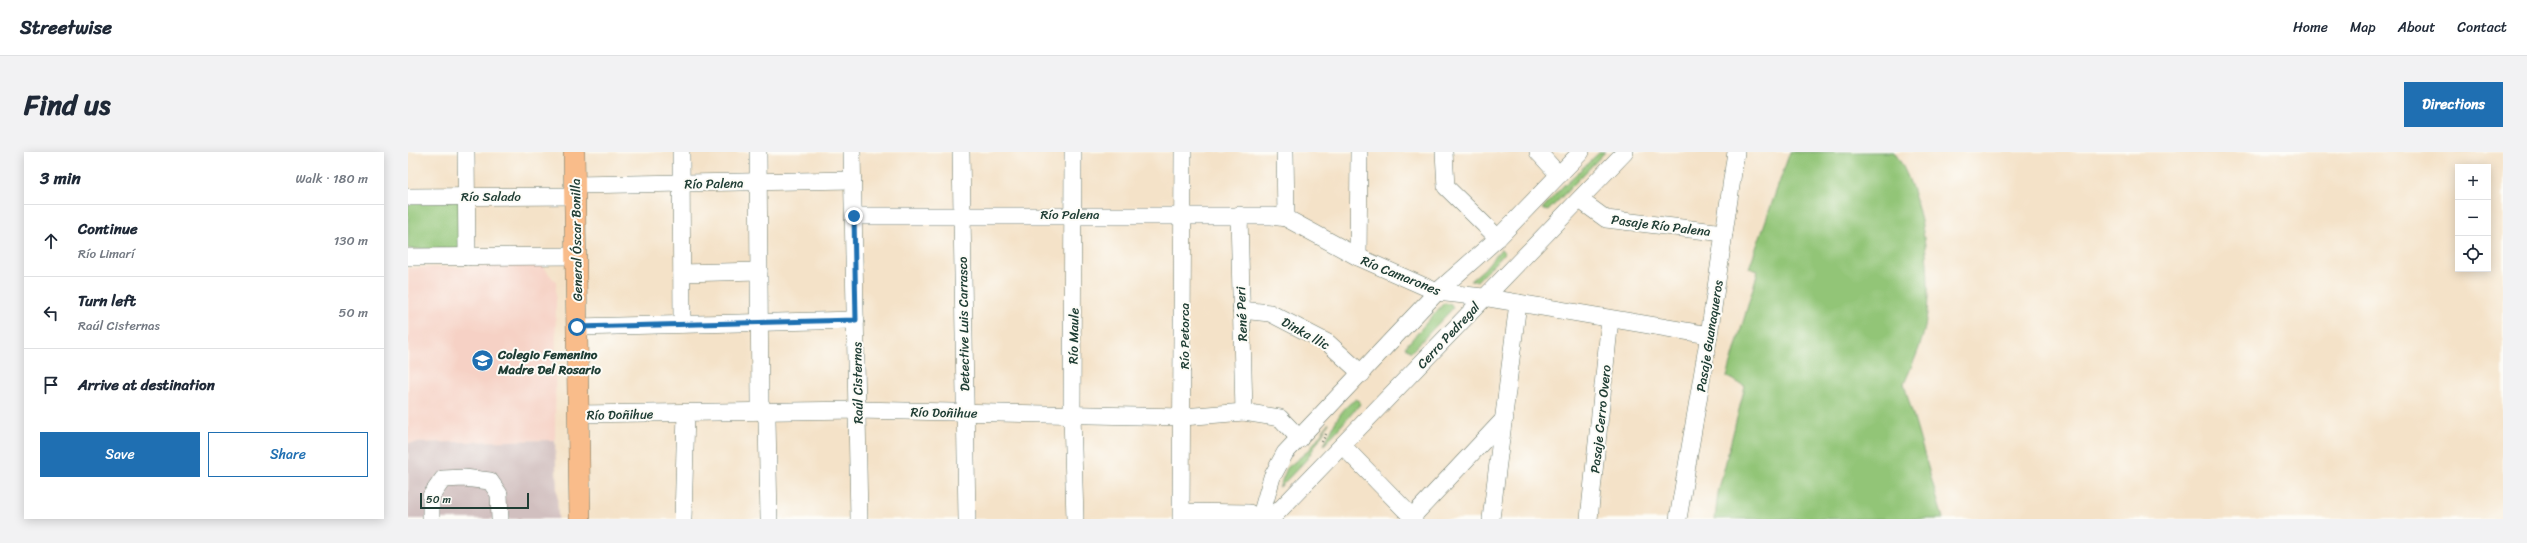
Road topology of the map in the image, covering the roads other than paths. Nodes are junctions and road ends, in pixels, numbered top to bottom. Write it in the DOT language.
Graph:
graph roads {
  1 [pos="466,152"];
  2 [pos="574,152"];
  3 [pos="681,152"];
  4 [pos="758,152"];
  5 [pos="852,152"];
  6 [pos="961,152"];
  7 [pos="1073,152"];
  8 [pos="1183,152"];
  9 [pos="1285,152"];
  10 [pos="1359,152"];
  11 [pos="1444,152"];
  12 [pos="1538,152"];
  13 [pos="1580,152"];
  14 [pos="1625,152"];
  15 [pos="1736,152"];
  16 [pos="1559,175"];
  17 [pos="853,180"];
  18 [pos="758,182"];
  19 [pos="681,183"];
  20 [pos="575,191"];
  21 [pos="466,196"];
  22 [pos="408,197"];
  23 [pos="1580,200"];
  24 [pos="962,214"];
  25 [pos="1074,214"];
  26 [pos="1184,214"];
  27 [pos="1239,215"];
  28 [pos="854,216"];
  29 [pos="1286,218"];
  30 [pos="1724,233"];
  31 [pos="1498,238"];
  32 [pos="576,256"];
  33 [pos="408,257"];
  34 [pos="466,257"];
  35 [pos="1358,257"];
  36 [pos="759,271"];
  37 [pos="682,273"];
  38 [pos="1437,292"];
  39 [pos="1484,298"];
  40 [pos="1518,303"];
  41 [pos="1241,310"];
  42 [pos="1610,319"];
  43 [pos="856,320"];
  44 [pos="759,322"];
  45 [pos="682,324"];
  46 [pos="577,327"];
  47 [pos="1709,335"];
  48 [pos="1362,374"];
  49 [pos="857,410"];
  50 [pos="764,412"];
  51 [pos="964,412"];
  52 [pos="1244,412"];
  53 [pos="686,413"];
  54 [pos="578,414"];
  55 [pos="1072,415"];
  56 [pos="1184,418"];
  57 [pos="1504,418"];
  58 [pos="1300,439"];
  59 [pos="1343,446"];
  60 [pos="1181,516"];
  61 [pos="1279,517"];
  62 [pos="1413,518"];
  63 [pos="431,519"];
  64 [pos="500,519"];
  65 [pos="580,519"];
  66 [pos="682,519"];
  67 [pos="769,519"];
  68 [pos="859,519"];
  69 [pos="967,519"];
  70 [pos="1075,519"];
  71 [pos="1251,519"];
  72 [pos="1260,519"];
  73 [pos="1491,519"];
  74 [pos="1589,519"];
  75 [pos="1678,519"];
  1 -- 21 [label="street"];
  2 -- 20 [label="main road, General Óscar Bonilla"];
  3 -- 19 [label="street"];
  4 -- 18 [label="street"];
  5 -- 17 [label="street, Raúl Cisternas"];
  6 -- 24 [label="street, Detective Luis Carrasco"];
  7 -- 25 [label="street, Río Maule"];
  8 -- 26 [label="street, Río Petorca"];
  9 -- 29 [label="street"];
  10 -- 35 [label="street"];
  11 -- 31 [label="street"];
  12 -- 16 [label="street"];
  13 -- 16 [label="street"];
  14 -- 23 [label="street, Cerro Pedregal"];
  15 -- 30 [label="street, Pasaje Guanaqueros"];
  16 -- 31 [label="street"];
  17 -- 18 [label="street, Río Palena"];
  17 -- 28 [label="street, Raúl Cisternas"];
  18 -- 19 [label="street, Río Palena"];
  18 -- 36 [label="street"];
  19 -- 20 [label="street, Río Palena"];
  19 -- 37 [label="street"];
  20 -- 21 [label="street, Río Salado"];
  20 -- 32 [label="main road, General Óscar Bonilla"];
  21 -- 22 [label="street, Río Salado"];
  21 -- 34 [label="street"];
  23 -- 30 [label="street, Pasaje Río Palena"];
  23 -- 39 [label="street, Cerro Pedregal"];
  24 -- 25 [label="street, Río Palena"];
  24 -- 28 [label="street, Río Palena"];
  24 -- 51 [label="street, Detective Luis Carrasco"];
  25 -- 26 [label="street, Río Palena"];
  25 -- 55 [label="street, Río Maule"];
  26 -- 27 [label="street, Río Palena"];
  26 -- 56 [label="street, Río Petorca"];
  27 -- 29 [label="street, Río Palena"];
  27 -- 41 [label="street, René Peri"];
  28 -- 43 [label="street, Raúl Cisternas"];
  29 -- 35 [label="street, Río Camarones"];
  30 -- 47 [label="street, Pasaje Guanaqueros"];
  31 -- 38 [label="street"];
  32 -- 34 [label="street"];
  32 -- 46 [label="main road, General Óscar Bonilla"];
  33 -- 34 [label="street"];
  35 -- 38 [label="street, Río Camarones"];
  36 -- 37 [label="street"];
  36 -- 44 [label="street"];
  37 -- 45 [label="street"];
  38 -- 39 [label="street, Río Camarones"];
  38 -- 48 [label="street"];
  39 -- 40 [label="street, Río Camarones"];
  39 -- 59 [label="street, Cerro Pedregal"];
  40 -- 42 [label="street, Río Camarones"];
  40 -- 57 [label="street"];
  41 -- 48 [label="street, Dinka llic"];
  41 -- 52 [label="street, René Peri"];
  42 -- 47 [label="street, Río Camarones"];
  42 -- 74 [label="street, Pasaje Cerro Overo"];
  43 -- 44 [label="street"];
  43 -- 49 [label="street, Raúl Cisternas"];
  44 -- 45 [label="street"];
  44 -- 50 [label="street"];
  45 -- 46 [label="street"];
  46 -- 54 [label="main road, General Óscar Bonilla"];
  47 -- 75 [label="street, Pasaje Guanaqueros"];
  48 -- 58 [label="street"];
  49 -- 50 [label="street, Río Doñihue"];
  49 -- 51 [label="street, Río Doñihue"];
  49 -- 68 [label="street, Raúl Cisternas"];
  50 -- 53 [label="street, Río Doñihue"];
  50 -- 67 [label="street"];
  51 -- 55 [label="street, Río Doñihue"];
  51 -- 69 [label="street, Detective Luis Carrasco"];
  52 -- 56 [label="street, Río Doñihue"];
  52 -- 58 [label="street, Río Doñihue"];
  53 -- 54 [label="street, Río Doñihue"];
  53 -- 66 [label="street"];
  54 -- 65 [label="main road, General Óscar Bonilla"];
  55 -- 56 [label="street, Río Doñihue"];
  55 -- 70 [label="street, Río Maule"];
  56 -- 60 [label="street, Río Petorca"];
  57 -- 62 [label="street"];
  57 -- 73 [label="street"];
  58 -- 72 [label="street"];
  59 -- 61 [label="street, Cerro Pedregal"];
  59 -- 62 [label="street"];
  60 -- 71 [label="street"];
  63 -- 64 [label="street"];
}
